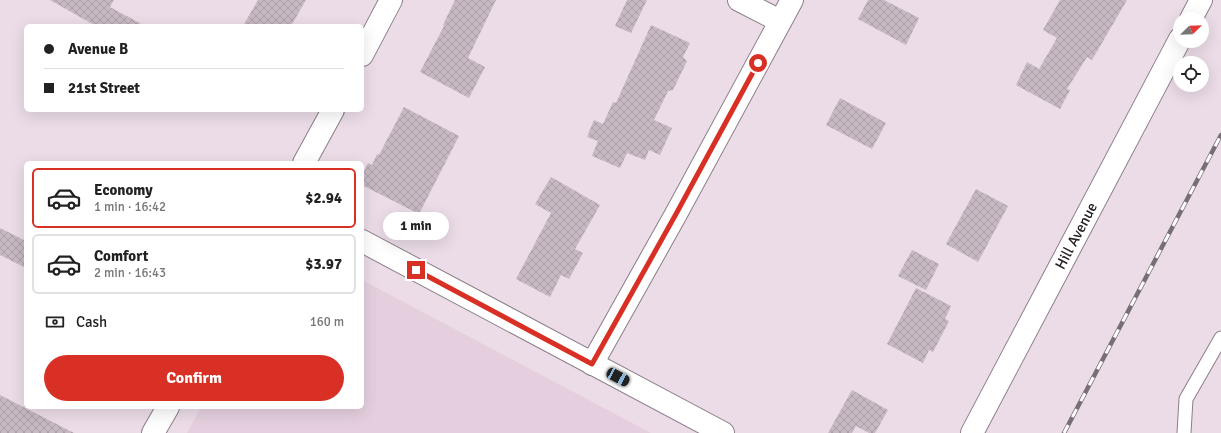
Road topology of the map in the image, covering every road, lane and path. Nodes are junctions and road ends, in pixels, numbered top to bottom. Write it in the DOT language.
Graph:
graph roads {
  1 [pos="391,0"];
  2 [pos="739,0"];
  3 [pos="792,0"];
  4 [pos="1201,0"];
  5 [pos="1195,12"];
  6 [pos="780,22"];
  7 [pos="1175,48"];
  8 [pos="364,51"];
  9 [pos="332,112"];
  10 [pos="305,161"];
  11 [pos="364,242"];
  12 [pos="1221,338"];
  13 [pos="592,364"];
  14 [pos="167,409"];
  15 [pos="154,433"];
  16 [pos="722,433"];
  17 [pos="972,433"];
  18 [pos="1184,433"];
  1 -- 8 [label="street"];
  2 -- 6 [label="street"];
  3 -- 6 [label="street"];
  4 -- 5 [label="street"];
  6 -- 13 [label="street"];
  7 -- 17 [label="street, Hill Avenue"];
  9 -- 10 [label="street"];
  11 -- 13 [label="street"];
  12 -- 18 [label="lane"];
  13 -- 16 [label="street"];
  14 -- 15 [label="street"];
}
